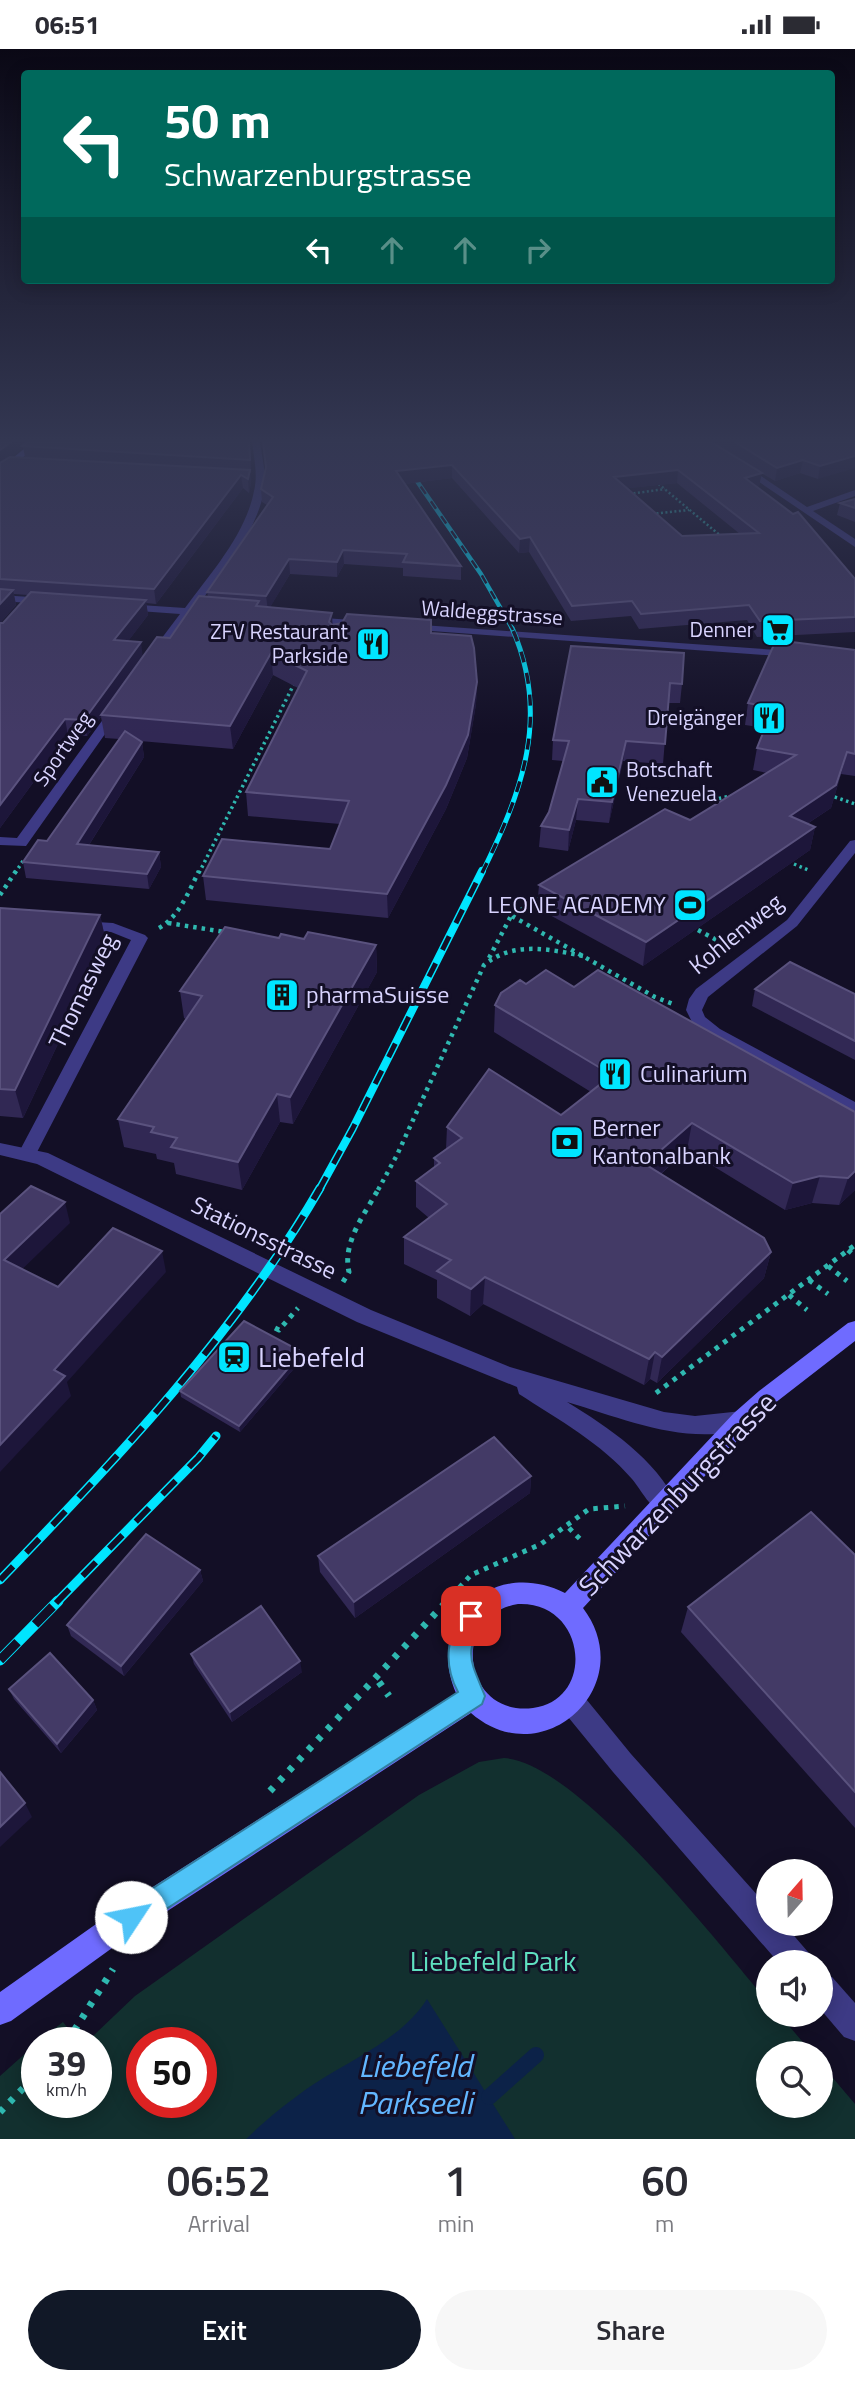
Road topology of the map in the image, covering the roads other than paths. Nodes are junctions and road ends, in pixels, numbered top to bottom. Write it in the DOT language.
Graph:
graph roads {
  1 [pos="235,540"];
  2 [pos="0,598"];
  3 [pos="56,602"];
  4 [pos="107,606"];
  5 [pos="186,611"];
  6 [pos="232,615"];
  7 [pos="299,619"];
  8 [pos="384,625"];
  9 [pos="397,626"];
  10 [pos="802,655"];
  11 [pos="147,667"];
  12 [pos="123,700"];
  13 [pos="0,841"];
  14 [pos="855,844"];
  15 [pos="63,924"];
  16 [pos="855,1110"];
  17 [pos="0,1149"];
  18 [pos="27,1154"];
  19 [pos="855,1329"];
  20 [pos="506,1375"];
  21 [pos="741,1420"];
  22 [pos="664,1504"];
  23 [pos="566,1609"];
  24 [pos="474,1696"];
  25 [pos="573,1703"];
  26 [pos="787,1950"];
  27 [pos="833,2001"];
  28 [pos="0,2010"];
  29 [pos="855,2026"];
  1 -- 5 [label="street"];
  2 -- 3 [label="street"];
  4 -- 5 [label="street"];
  5 -- 6 [label="street"];
  5 -- 11 [label="street"];
  7 -- 8 [label="street, Waldeggstrasse"];
  9 -- 10 [label="street, Waldeggstrasse"];
  12 -- 13 [label="street, Sportweg"];
  14 -- 16 [label="street, Kohlenweg"];
  15 -- 18 [label="street, Thomasweg"];
  17 -- 18 [label="street, Stationsstrasse"];
  18 -- 20 [label="street, Stationsstrasse"];
  19 -- 21 [label="main road, Schwarzenburgstrasse"];
  20 -- 21 [label="street, Stationsstrasse"];
  20 -- 22 [label="street, Stationsstrasse"];
  21 -- 22 [label="main road, Schwarzenburgstrasse"];
  22 -- 23 [label="main road, Schwarzenburgstrasse"];
  23 -- 24 [label="main road, Schwarzenburgstrasse"];
  23 -- 25 [label="main road, Schwarzenburgstrasse"];
  24 -- 25 [label="main road"];
  24 -- 28 [label="main road"];
  25 -- 26 [label="street"];
  27 -- 29 [label="street"];
}
